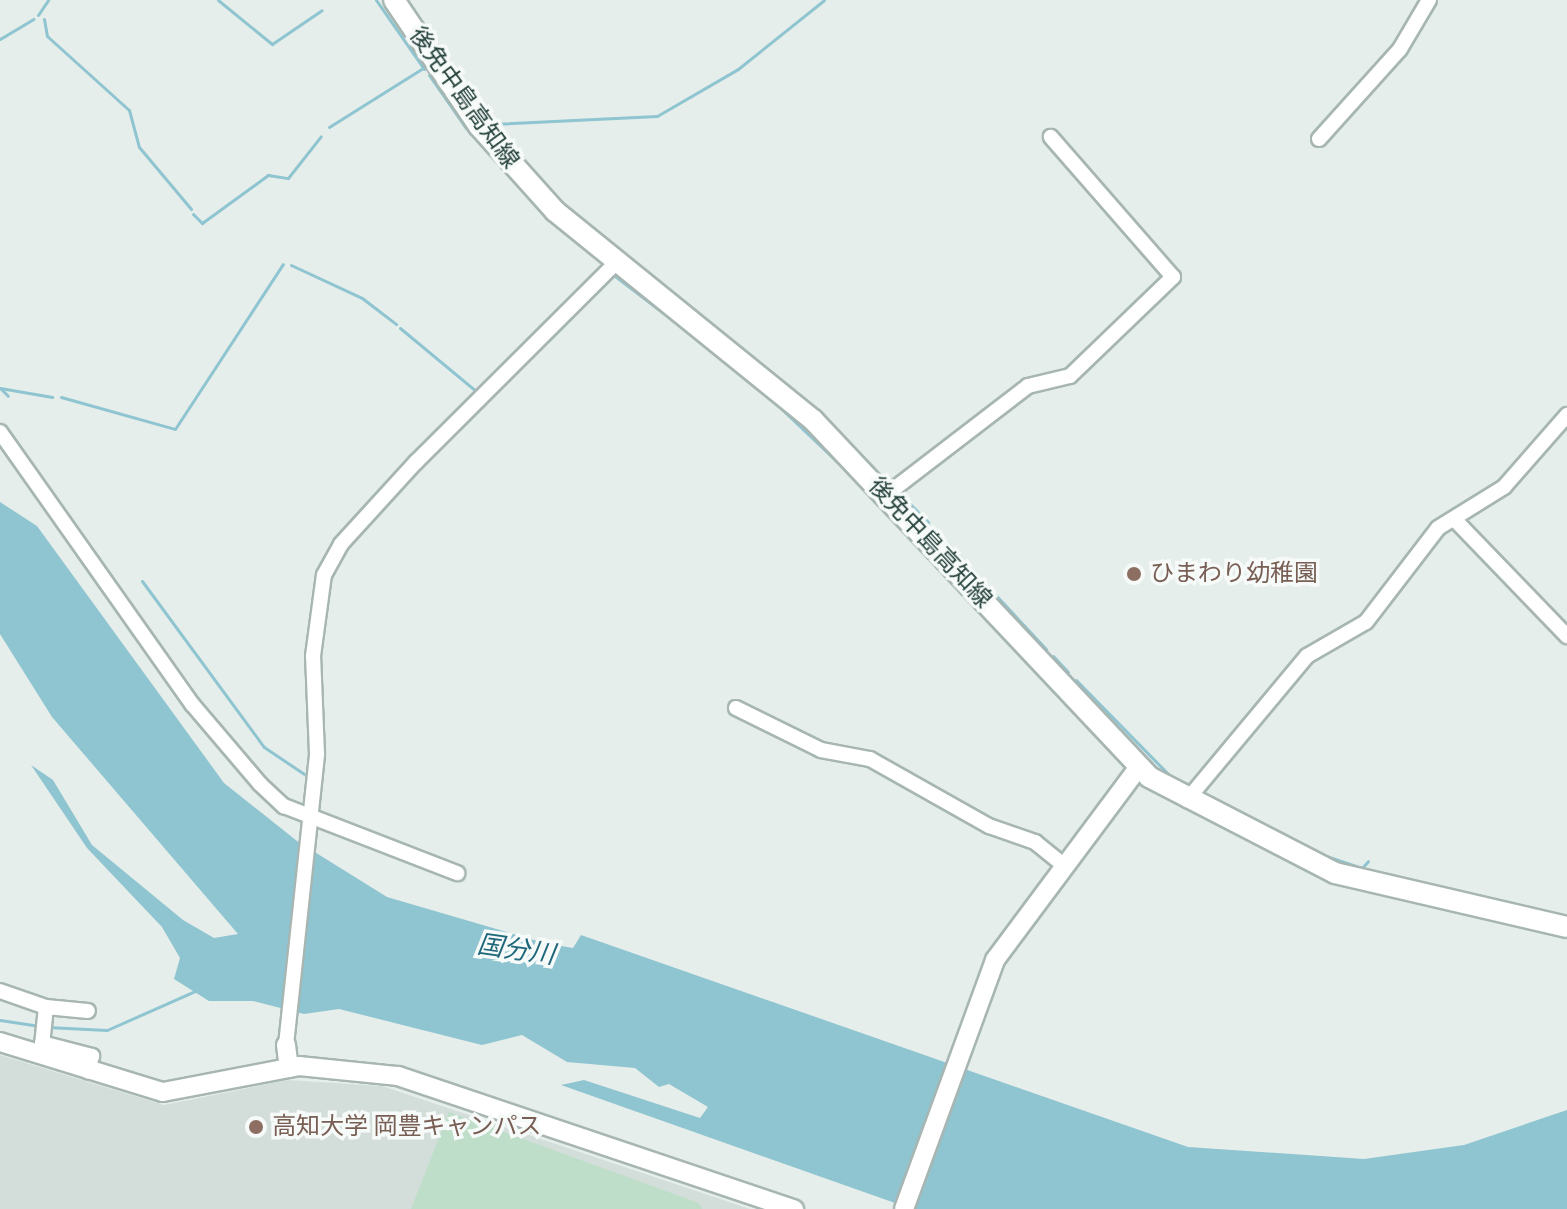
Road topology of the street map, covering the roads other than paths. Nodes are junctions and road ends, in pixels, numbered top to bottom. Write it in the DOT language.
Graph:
graph roads {
  1 [pos="394,0"];
  2 [pos="1429,0"];
  3 [pos="1051,137"];
  4 [pos="1319,139"];
  5 [pos="617,262"];
  6 [pos="1567,415"];
  7 [pos="0,432"];
  8 [pos="886,495"];
  9 [pos="1454,519"];
  10 [pos="1567,636"];
  11 [pos="736,708"];
  12 [pos="1138,768"];
  13 [pos="1187,800"];
  14 [pos="308,818"];
  15 [pos="1062,864"];
  16 [pos="457,873"];
  17 [pos="1567,927"];
  18 [pos="0,991"];
  19 [pos="88,1011"];
  20 [pos="45,1012"];
  21 [pos="0,1042"];
  22 [pos="286,1045"];
  23 [pos="289,1068"];
  24 [pos="88,1071"];
  25 [pos="794,1209"];
  26 [pos="904,1209"];
  1 -- 5 [label="main road, 後免中島高知線"];
  2 -- 4 [label="street"];
  3 -- 8 [label="street"];
  5 -- 8 [label="main road, 後免中島高知線"];
  5 -- 14 [label="street"];
  6 -- 9 [label="street"];
  7 -- 14 [label="street"];
  8 -- 12 [label="main road, 後免中島高知線"];
  9 -- 10 [label="street"];
  9 -- 13 [label="street"];
  11 -- 15 [label="street"];
  12 -- 13 [label="main road, 後免中島高知線"];
  12 -- 15 [label="street"];
  13 -- 17 [label="main road, 後免中島高知線"];
  14 -- 16 [label="street"];
  14 -- 22 [label="street"];
  15 -- 26 [label="street"];
  18 -- 20 [label="street"];
  19 -- 20 [label="street"];
  20 -- 24 [label="street"];
  21 -- 24 [label="street"];
  22 -- 23 [label="street"];
  23 -- 24 [label="street"];
  23 -- 25 [label="street"];
}
